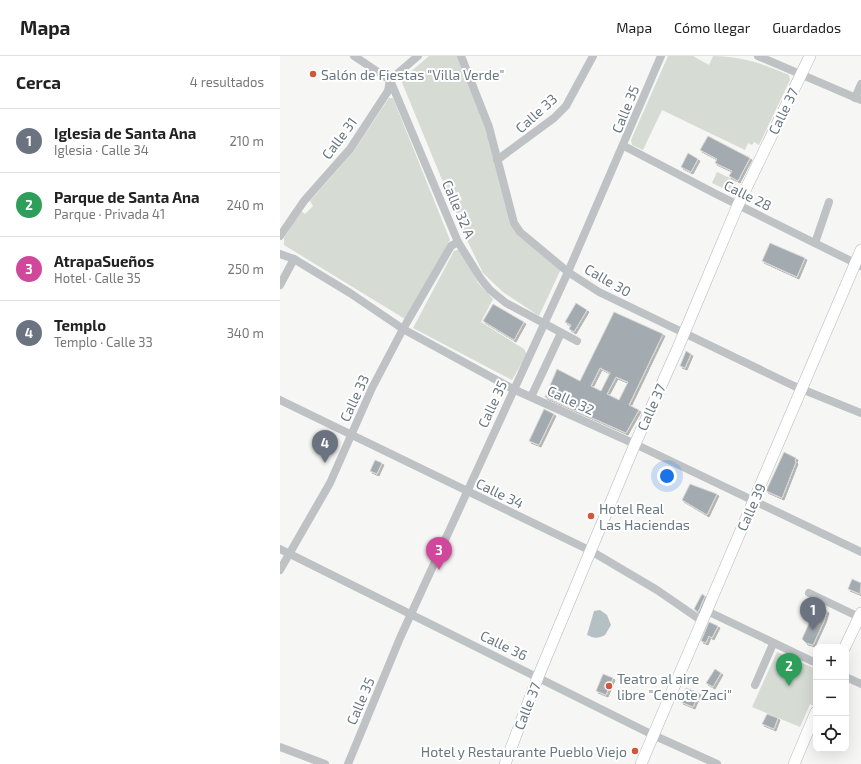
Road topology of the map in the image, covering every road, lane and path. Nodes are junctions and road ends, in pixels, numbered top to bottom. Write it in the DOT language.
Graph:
graph roads {
  1 [pos="354,56"];
  2 [pos="418,56"];
  3 [pos="461,56"];
  4 [pos="593,56"];
  5 [pos="661,56"];
  6 [pos="758,56"];
  7 [pos="810,56"];
  8 [pos="801,74"];
  9 [pos="390,80"];
  10 [pos="861,84"];
  11 [pos="858,99"];
  12 [pos="624,146"];
  13 [pos="497,160"];
  14 [pos="829,202"];
  15 [pos="738,205"];
  16 [pos="280,236"];
  17 [pos="458,242"];
  18 [pos="815,243"];
  19 [pos="861,250"];
  20 [pos="280,254"];
  21 [pos="294,259"];
  22 [pos="858,265"];
  23 [pos="568,272"];
  24 [pos="280,284"];
  25 [pos="544,325"];
  26 [pos="403,329"];
  27 [pos="561,333"];
  28 [pos="684,334"];
  29 [pos="577,341"];
  30 [pos="513,389"];
  31 [pos="802,390"];
  32 [pos="531,397"];
  33 [pos="280,400"];
  34 [pos="861,413"];
  35 [pos="351,435"];
  36 [pos="635,444"];
  37 [pos="466,491"];
  38 [pos="754,502"];
  39 [pos="280,549"];
  40 [pos="591,552"];
  41 [pos="861,552"];
  42 [pos="289,553"];
  43 [pos="280,570"];
  44 [pos="808,593"];
  45 [pos="412,614"];
  46 [pos="860,615"];
  47 [pos="704,616"];
  48 [pos="772,644"];
  49 [pos="846,644"];
  50 [pos="813,662"];
  51 [pos="538,677"];
  52 [pos="849,678"];
  53 [pos="861,684"];
  54 [pos="755,685"];
  55 [pos="814,716"];
  56 [pos="653,735"];
  57 [pos="280,747"];
  58 [pos="325,764"];
  59 [pos="348,764"];
  60 [pos="505,764"];
  61 [pos="641,764"];
  62 [pos="717,764"];
  63 [pos="794,764"];
  1 -- 9 [label="street"];
  2 -- 9 [label="street, Calle 31"];
  3 -- 13 [label="street, Calle 30"];
  4 -- 13 [label="street, Calle 33"];
  5 -- 12 [label="street, Calle 35"];
  6 -- 8 [label="street"];
  7 -- 8 [label="street, Calle 37"];
  8 -- 11 [label="street"];
  8 -- 15 [label="street, Calle 37"];
  9 -- 16 [label="street, Calle 31"];
  9 -- 17 [label="street, Calle 32 A"];
  10 -- 11 [label="street"];
  12 -- 15 [label="street, Calle 28"];
  12 -- 23 [label="street, Calle 35"];
  13 -- 23 [label="street, Calle 30"];
  14 -- 18 [label="street"];
  15 -- 18 [label="street, Calle 28"];
  15 -- 28 [label="street, Calle 37"];
  17 -- 25 [label="street, Calle 32 A"];
  17 -- 26 [label="street, Calle 33"];
  18 -- 22 [label="street, Calle 28"];
  19 -- 22 [label="street, Calle 39"];
  20 -- 21 [label="street, Calle 32"];
  21 -- 24 [label="street"];
  21 -- 26 [label="street, Calle 32"];
  22 -- 31 [label="street, Calle 39"];
  23 -- 25 [label="street, Calle 35"];
  23 -- 28 [label="street, Calle 30"];
  25 -- 27 [label="street, Calle 32 A"];
  25 -- 30 [label="street, Calle 35"];
  26 -- 30 [label="street, Calle 32"];
  26 -- 35 [label="street, Calle 33"];
  27 -- 29 [label="street, Calle 32 A"];
  27 -- 32 [label="street"];
  28 -- 31 [label="street, Calle 30"];
  28 -- 36 [label="street, Calle 37"];
  30 -- 32 [label="street, Calle 32"];
  30 -- 37 [label="street, Calle 35"];
  31 -- 34 [label="street, Calle 30"];
  31 -- 38 [label="street, Calle 39"];
  32 -- 36 [label="street, Calle 32"];
  33 -- 35 [label="street, Calle 34"];
  35 -- 37 [label="street, Calle 34"];
  35 -- 42 [label="street, Calle 33"];
  36 -- 38 [label="street, Calle 32"];
  36 -- 40 [label="street, Calle 37"];
  37 -- 40 [label="street, Calle 34"];
  37 -- 45 [label="street, Calle 35"];
  38 -- 41 [label="street, Calle 32"];
  38 -- 47 [label="street, Calle 39"];
  39 -- 42 [label="street, Calle 36"];
  40 -- 47 [label="street, Calle 34"];
  40 -- 51 [label="street, Calle 37"];
  42 -- 43 [label="street, Calle 33"];
  42 -- 45 [label="street, Calle 36"];
  44 -- 46 [label="street"];
  45 -- 51 [label="street, Calle 36"];
  45 -- 59 [label="street, Calle 35"];
  46 -- 49 [label="street"];
  47 -- 48 [label="street, Calle 34"];
  47 -- 56 [label="street, Calle 39"];
  48 -- 50 [label="street, Calle 34"];
  48 -- 54 [label="street"];
  51 -- 56 [label="street, Calle 36"];
  51 -- 60 [label="street, Calle 37"];
  52 -- 53 [label="street"];
  55 -- 63 [label="street"];
  56 -- 61 [label="street, Calle 39"];
  56 -- 62 [label="street, Calle 36"];
  57 -- 58 [label="street"];
}
